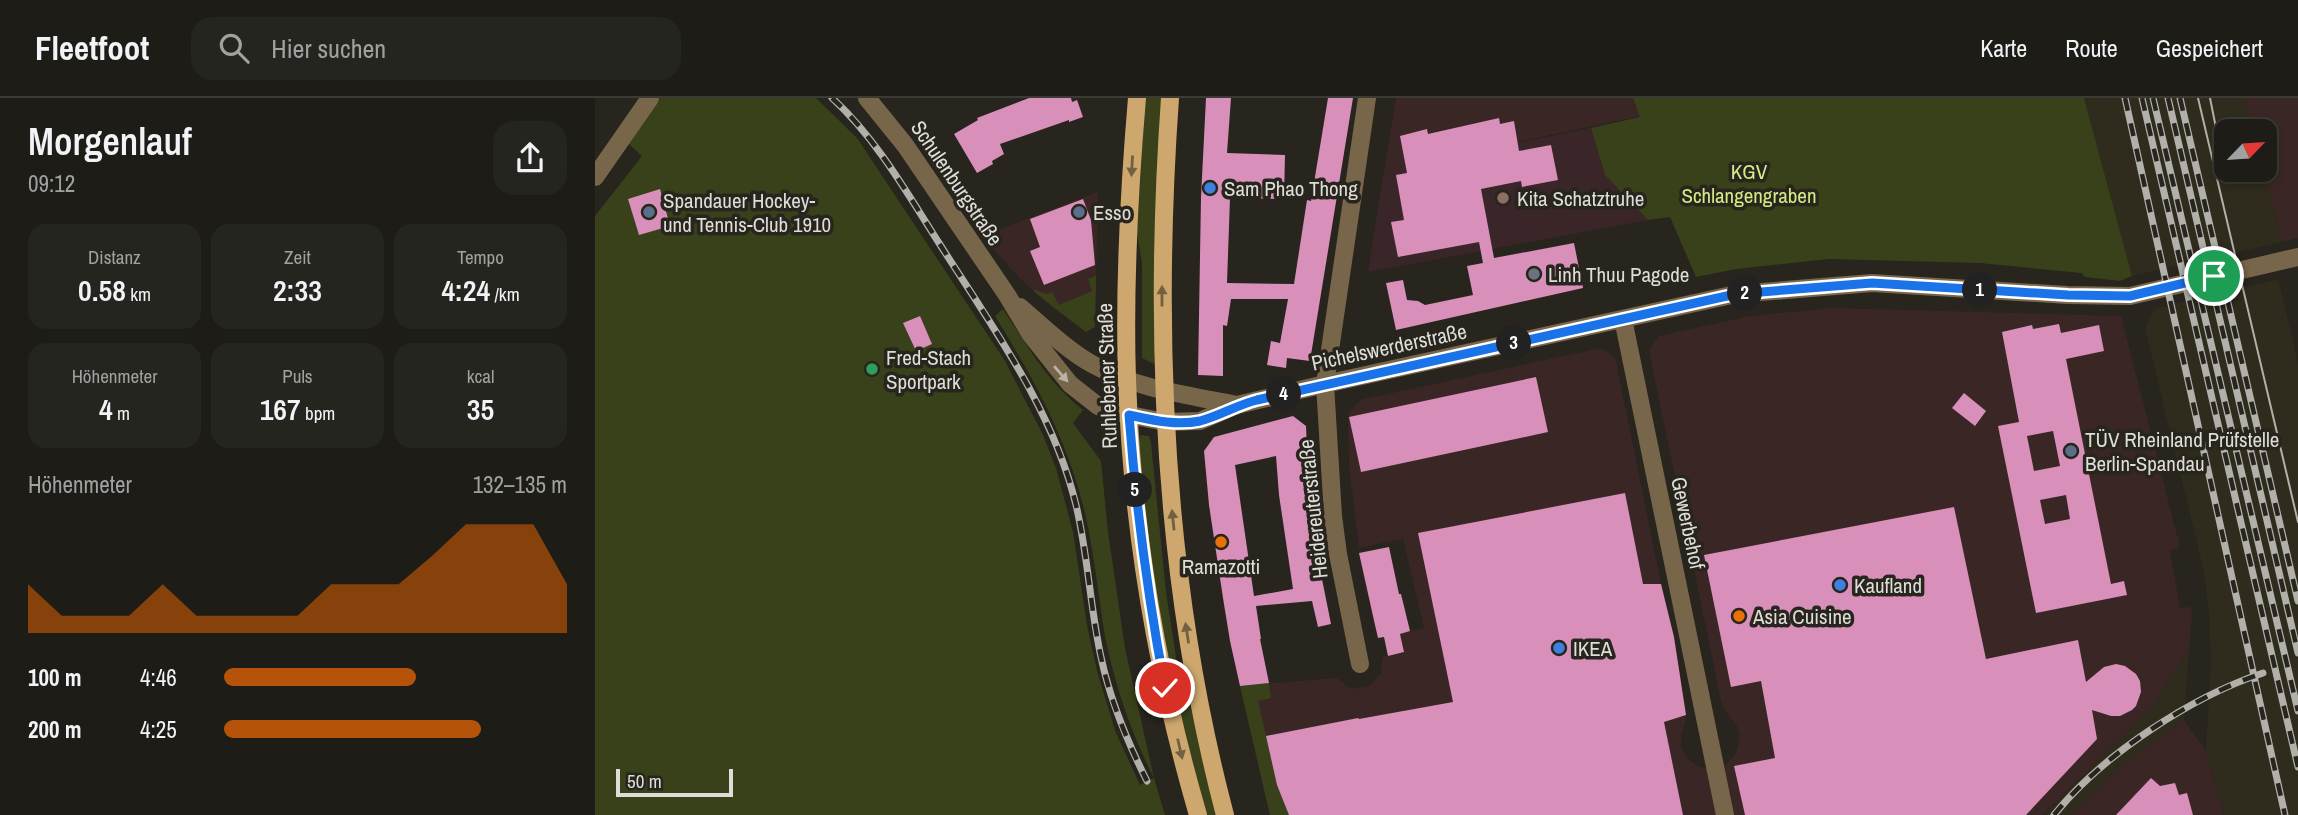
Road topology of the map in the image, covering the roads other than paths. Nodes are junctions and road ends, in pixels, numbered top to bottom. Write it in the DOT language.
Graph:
graph roads {
  1 [pos="650,98"];
  2 [pos="867,98"];
  3 [pos="1137,98"];
  4 [pos="1170,98"];
  5 [pos="1367,98"];
  6 [pos="595,177"];
  7 [pos="2298,257"];
  8 [pos="1007,295"];
  9 [pos="1623,319"];
  10 [pos="1127,379"];
  11 [pos="1325,384"];
  12 [pos="1163,392"];
  13 [pos="1237,405"];
  14 [pos="1129,415"];
  15 [pos="1165,422"];
  16 [pos="1360,664"];
  17 [pos="1198,815"];
  18 [pos="1225,815"];
  19 [pos="1725,815"];
  1 -- 6 [label="street"];
  2 -- 8 [label="street, Schulenburgstraße"];
  3 -- 10 [label="main road, Ruhlebener Straße, one-way"];
  12 -- 4 [label="main road, one-way"];
  5 -- 11 [label="street, Heidereuterstraße"];
  7 -- 9 [label="street, Pichelswerderstraße"];
  8 -- 10 [label="street, Schulenburgstraße"];
  8 -- 14 [label="street, Schulenburgstraße, one-way"];
  9 -- 11 [label="street, Pichelswerderstraße"];
  9 -- 19 [label="street, Gewerbehof"];
  10 -- 12 [label="street, Schulenburgstraße"];
  10 -- 14 [label="main road, Ruhlebener Straße"];
  11 -- 13 [label="street, Pichelswerderstraße"];
  11 -- 16 [label="street, Heidereuterstraße"];
  12 -- 13 [label="street, Pichelswerderstraße"];
  12 -- 15 [label="main road"];
  13 -- 15 [label="street, Pichelswerderstraße"];
  14 -- 15 [label="street, Pichelswerderstraße"];
  14 -- 17 [label="main road, Ruhlebener Straße, one-way"];
  18 -- 15 [label="main road, one-way"];
}
